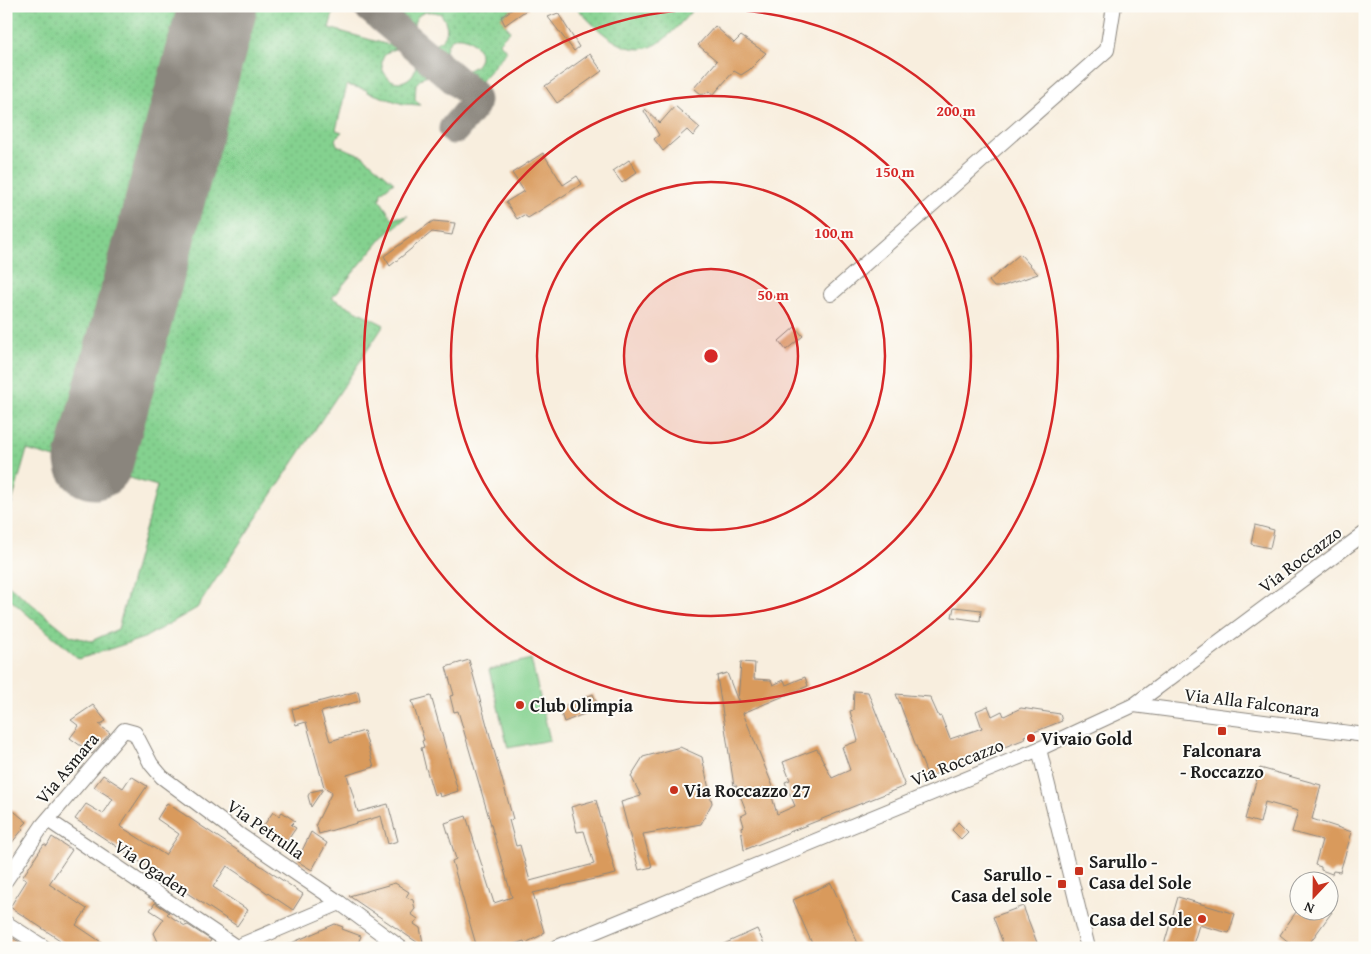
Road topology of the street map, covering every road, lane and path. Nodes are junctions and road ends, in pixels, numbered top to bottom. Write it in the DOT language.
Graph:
graph roads {
  1 [pos="1114,6"];
  2 [pos="830,294"];
  3 [pos="1365,534"];
  4 [pos="1134,705"];
  5 [pos="124,730"];
  6 [pos="1365,735"];
  7 [pos="1039,749"];
  8 [pos="48,820"];
  9 [pos="6,880"];
  10 [pos="340,903"];
  11 [pos="6,923"];
  12 [pos="258,943"];
  13 [pos="235,947"];
  14 [pos="45,948"];
  15 [pos="401,948"];
  16 [pos="555,948"];
  17 [pos="1088,948"];
  1 -- 2 [label="street"];
  3 -- 4 [label="street, Via Roccazzo"];
  4 -- 6 [label="street, Via Alla Falconara"];
  4 -- 7 [label="street, Via Roccazzo"];
  5 -- 8 [label="street, Via Asmara"];
  5 -- 10 [label="street, Via Petrulla"];
  7 -- 16 [label="street, Via Roccazzo"];
  7 -- 17 [label="street"];
  8 -- 9 [label="street, Via Asmara"];
  8 -- 13 [label="street, Via Ogaden"];
  10 -- 12 [label="street"];
  10 -- 15 [label="street, Via Petrulla"];
  11 -- 14 [label="street"];
  12 -- 13 [label="street"];
}
